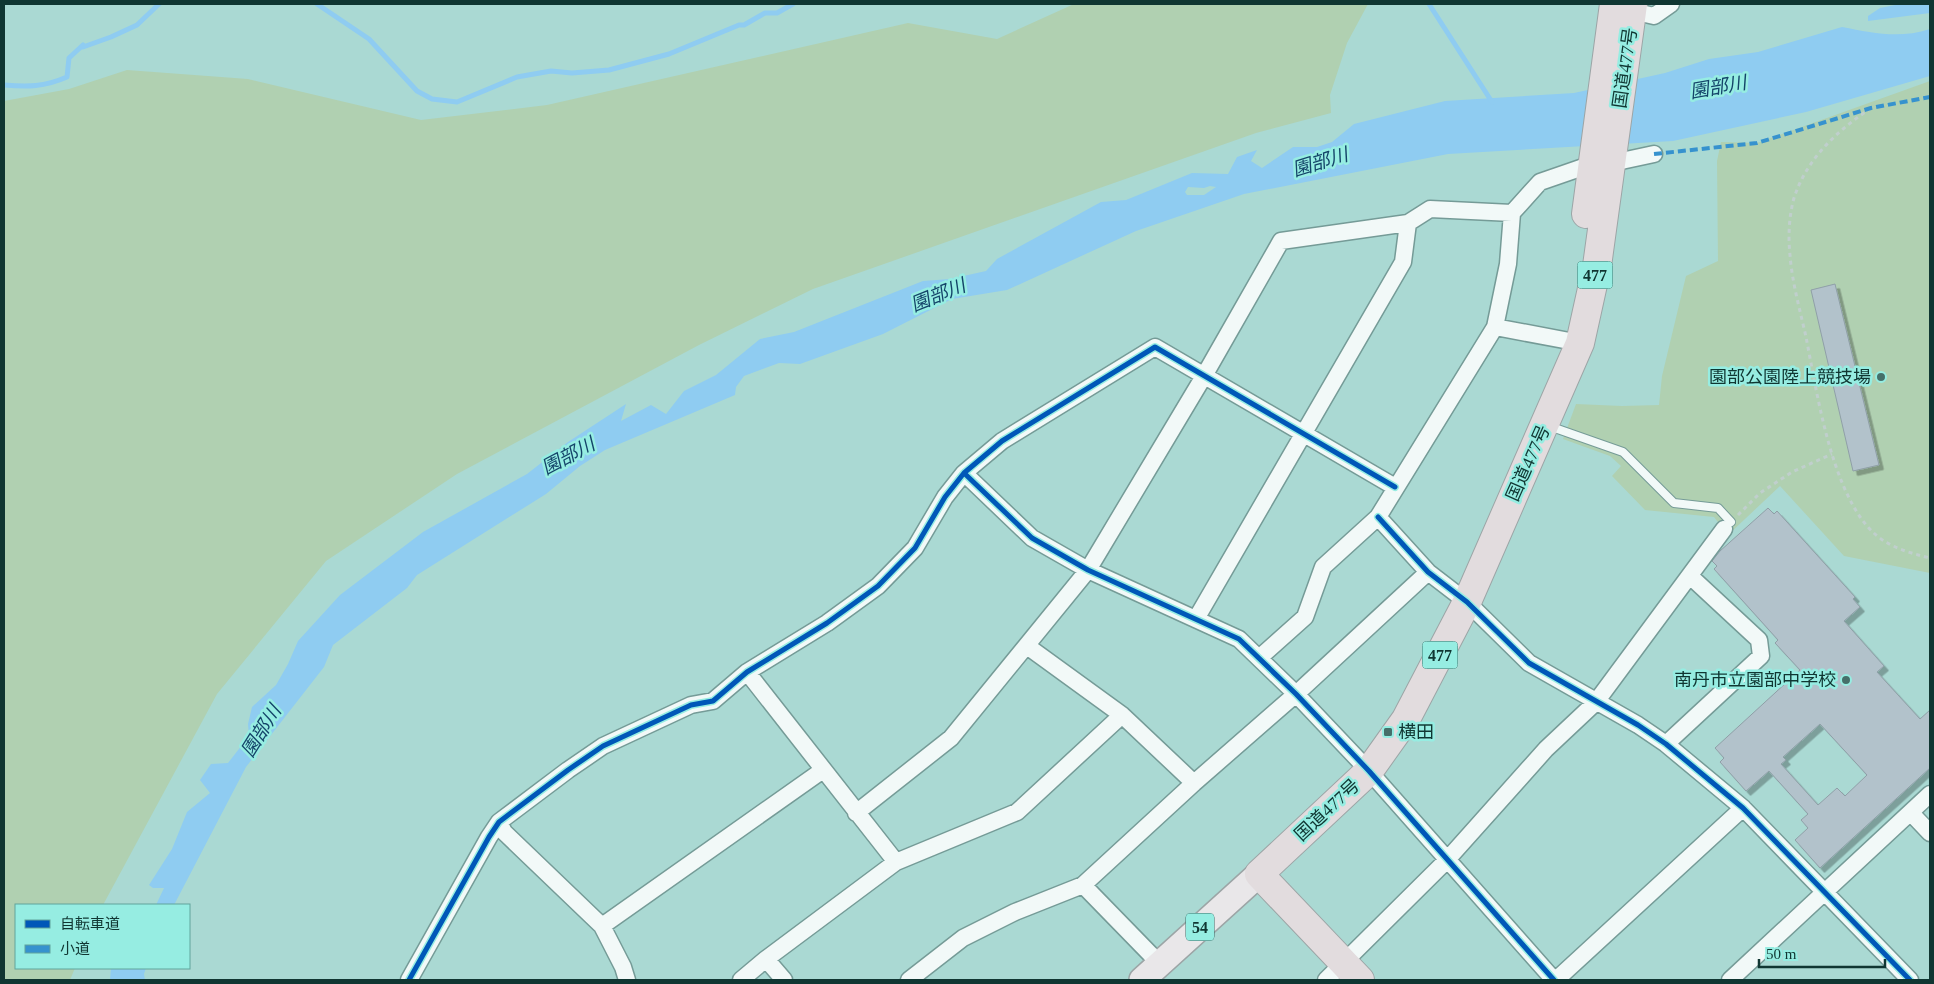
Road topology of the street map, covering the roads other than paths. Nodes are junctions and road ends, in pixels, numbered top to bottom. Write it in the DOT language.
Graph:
graph roads {
  1 [pos="1671,4"];
  2 [pos="1625,6"];
  3 [pos="1654,154"];
  4 [pos="1603,158"];
  5 [pos="1512,212"];
  6 [pos="1408,223"];
  7 [pos="1495,327"];
  8 [pos="1574,342"];
  9 [pos="1204,376"];
  10 [pos="1544,424"];
  11 [pos="1304,434"];
  12 [pos="964,473"];
  13 [pos="1395,487"];
  14 [pos="1378,517"];
  15 [pos="1727,526"];
  16 [pos="1088,570"];
  17 [pos="1428,572"];
  18 [pos="1690,576"];
  19 [pos="1467,602"];
  20 [pos="1196,619"];
  21 [pos="1027,646"];
  22 [pos="1259,658"];
  23 [pos="747,672"];
  24 [pos="1296,694"];
  25 [pos="1596,702"];
  26 [pos="1122,715"];
  27 [pos="1666,744"];
  28 [pos="823,770"];
  29 [pos="1369,771"];
  30 [pos="1194,783"];
  31 [pos="1930,794"];
  32 [pos="1743,808"];
  33 [pos="856,813"];
  34 [pos="1911,813"];
  35 [pos="499,822"];
  36 [pos="1930,833"];
  37 [pos="1446,861"];
  38 [pos="896,862"];
  39 [pos="1259,874"];
  40 [pos="1083,885"];
  41 [pos="1826,891"];
  42 [pos="602,926"];
  43 [pos="766,959"];
  44 [pos="1160,963"];
  45 [pos="1343,975"];
  46 [pos="409,980"];
  47 [pos="627,980"];
  48 [pos="741,980"];
  49 [pos="784,980"];
  50 [pos="909,980"];
  51 [pos="1142,980"];
  52 [pos="1555,980"];
  53 [pos="1730,980"];
  54 [pos="1909,980"];
  1 -- 2 [label="street"];
  2 -- 4 [label="highway, 国道477号 / 477"];
  3 -- 4 [label="street"];
  4 -- 5 [label="street"];
  4 -- 8 [label="highway, 国道477号 / 477"];
  5 -- 6 [label="street"];
  5 -- 7 [label="street"];
  6 -- 9 [label="street"];
  6 -- 11 [label="street"];
  7 -- 8 [label="street"];
  7 -- 13 [label="street"];
  8 -- 10 [label="highway, 国道477号 / 477"];
  9 -- 11 [label="street"];
  9 -- 12 [label="street"];
  9 -- 16 [label="street"];
  10 -- 15 [label="lane"];
  10 -- 19 [label="highway, 国道477号 / 477"];
  11 -- 13 [label="street"];
  11 -- 20 [label="street"];
  12 -- 16 [label="street"];
  12 -- 23 [label="street"];
  13 -- 14 [label="street"];
  14 -- 17 [label="street"];
  14 -- 22 [label="street"];
  15 -- 18 [label="street"];
  16 -- 20 [label="street"];
  16 -- 21 [label="street"];
  17 -- 19 [label="street"];
  17 -- 24 [label="street"];
  18 -- 25 [label="street"];
  18 -- 27 [label="street"];
  19 -- 25 [label="street"];
  19 -- 29 [label="highway, 国道477号 / 477"];
  20 -- 22 [label="street"];
  21 -- 26 [label="street"];
  21 -- 33 [label="street"];
  22 -- 24 [label="street"];
  23 -- 28 [label="street"];
  23 -- 35 [label="street"];
  24 -- 29 [label="street"];
  24 -- 30 [label="street"];
  25 -- 27 [label="street"];
  25 -- 37 [label="street"];
  26 -- 30 [label="street"];
  26 -- 38 [label="street"];
  27 -- 32 [label="street"];
  28 -- 33 [label="street"];
  28 -- 42 [label="street"];
  29 -- 37 [label="street"];
  29 -- 39 [label="highway, 国道477号 / 477"];
  30 -- 40 [label="street"];
  31 -- 34 [label="street"];
  32 -- 41 [label="street"];
  32 -- 52 [label="street"];
  33 -- 38 [label="street"];
  34 -- 36 [label="street"];
  34 -- 41 [label="street"];
  35 -- 42 [label="street"];
  35 -- 46 [label="street"];
  37 -- 45 [label="street"];
  37 -- 52 [label="street"];
  38 -- 43 [label="street"];
  39 -- 44 [label="main road, 54"];
  39 -- 45 [label="highway"];
  40 -- 44 [label="street"];
  40 -- 50 [label="street"];
  41 -- 53 [label="street"];
  41 -- 54 [label="street"];
  42 -- 47 [label="street"];
  43 -- 48 [label="street"];
  43 -- 49 [label="street"];
  44 -- 51 [label="main road, 54"];
}
